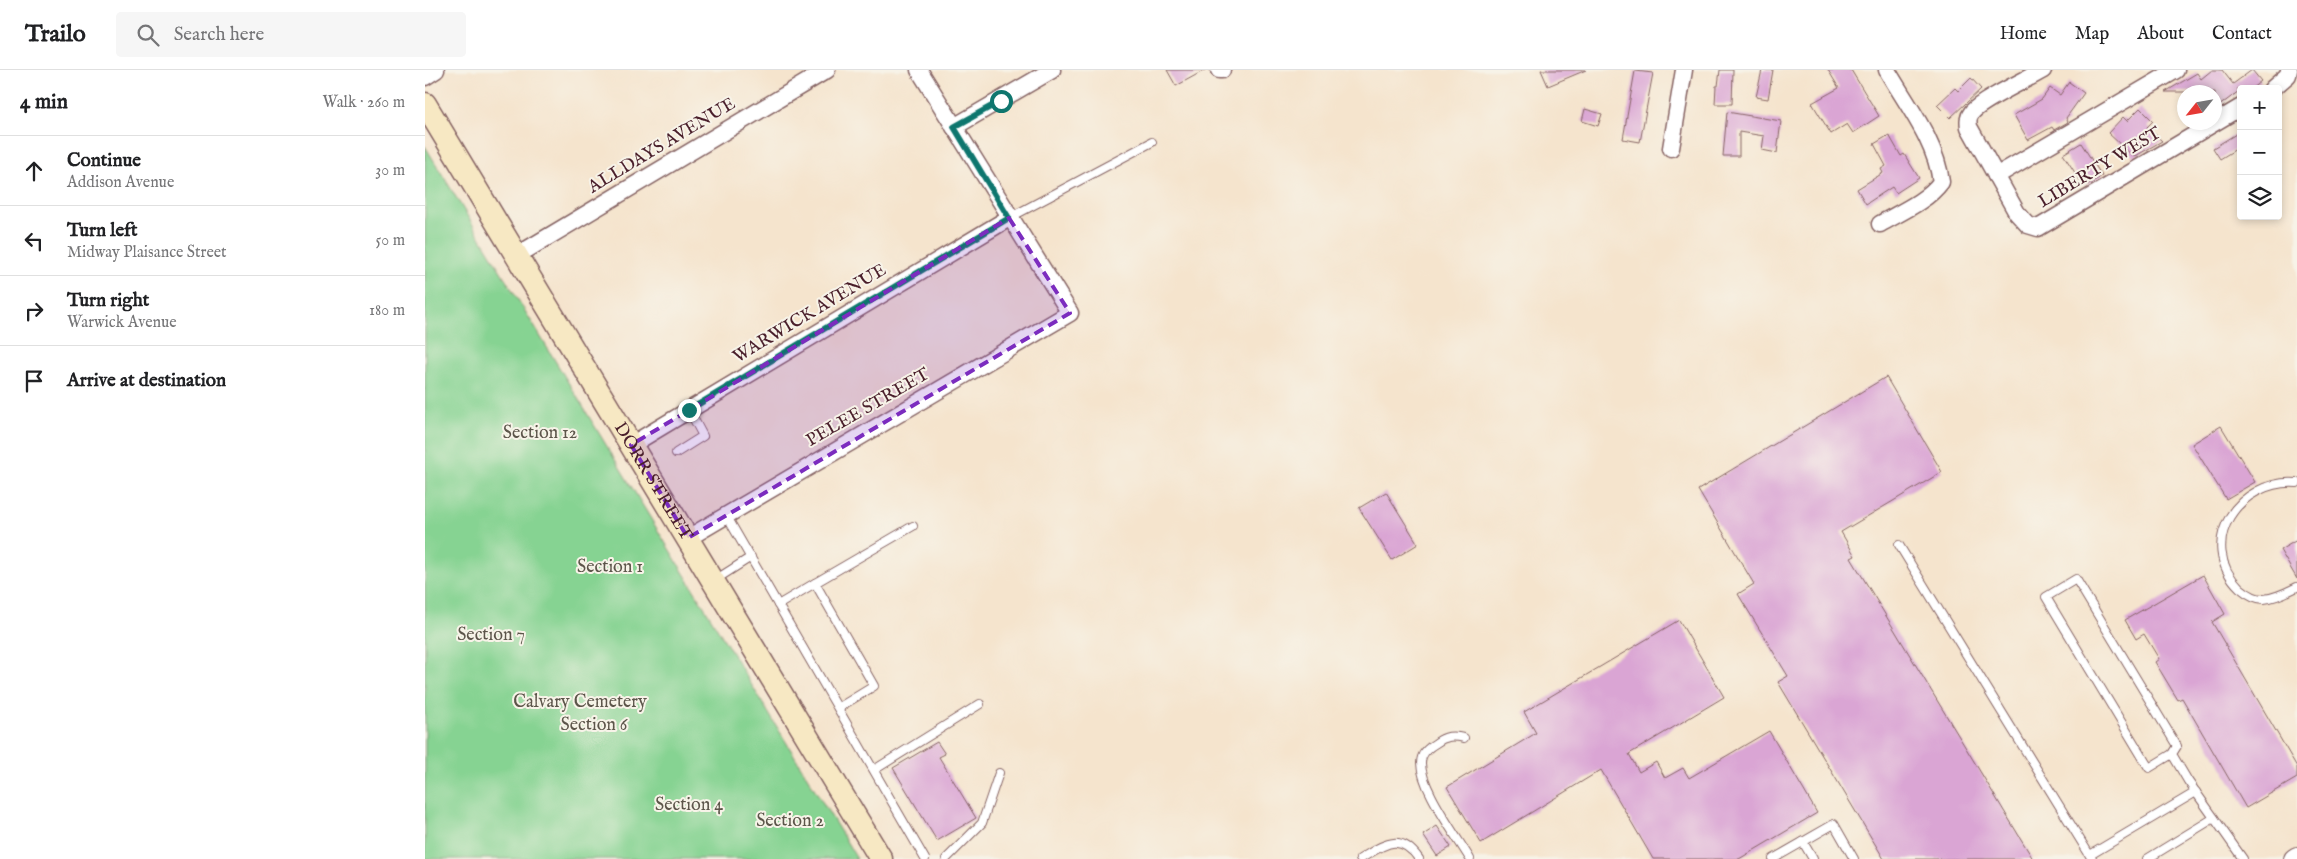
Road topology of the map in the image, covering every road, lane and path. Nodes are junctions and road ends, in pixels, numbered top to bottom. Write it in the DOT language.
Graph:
graph roads {
  1 [pos="436,70"];
  2 [pos="827,70"];
  3 [pos="919,70"];
  4 [pos="1052,70"];
  5 [pos="1684,70"];
  6 [pos="1887,70"];
  7 [pos="2043,70"];
  8 [pos="2175,70"];
  9 [pos="2289,70"];
  10 [pos="425,77"];
  11 [pos="2277,85"];
  12 [pos="425,104"];
  13 [pos="2237,109"];
  14 [pos="954,127"];
  15 [pos="1151,142"];
  16 [pos="1671,148"];
  17 [pos="1996,176"];
  18 [pos="1009,218"];
  19 [pos="1880,224"];
  20 [pos="517,256"];
  21 [pos="689,410"];
  22 [pos="631,445"];
  23 [pos="676,453"];
  24 [pos="2297,482"];
  25 [pos="727,515"];
  26 [pos="913,526"];
  27 [pos="688,538"];
  28 [pos="1899,545"];
  29 [pos="751,556"];
  30 [pos="713,581"];
  31 [pos="815,583"];
  32 [pos="2297,587"];
  33 [pos="778,605"];
  34 [pos="980,704"];
  35 [pos="838,708"];
  36 [pos="1464,738"];
  37 [pos="2172,754"];
  38 [pos="874,770"];
  39 [pos="999,773"];
  40 [pos="2196,792"];
  41 [pos="2214,818"];
  42 [pos="1803,842"];
  43 [pos="2091,857"];
  44 [pos="881,859"];
  45 [pos="925,859"];
  46 [pos="945,859"];
  47 [pos="1360,859"];
  48 [pos="1419,859"];
  49 [pos="1470,859"];
  50 [pos="1773,859"];
  51 [pos="1813,859"];
  52 [pos="1854,859"];
  53 [pos="2147,859"];
  54 [pos="2243,859"];
  1 -- 10 [label="street"];
  2 -- 20 [label="street, ALLDAYS AVENUE"];
  3 -- 14 [label="street"];
  4 -- 14 [label="street"];
  5 -- 16 [label="street"];
  6 -- 19 [label="street"];
  7 -- 17 [label="street"];
  8 -- 17 [label="street"];
  9 -- 11 [label="street"];
  12 -- 20 [label="main road, DORR STREET"];
  13 -- 17 [label="street, LIBERTY WEST"];
  14 -- 18 [label="street"];
  15 -- 18 [label="lane"];
  18 -- 21 [label="street, WARWICK AVENUE"];
  18 -- 25 [label="street, PELEE STREET"];
  20 -- 22 [label="main road, DORR STREET"];
  21 -- 22 [label="street, WARWICK AVENUE"];
  21 -- 23 [label="lane"];
  22 -- 27 [label="main road, DORR STREET"];
  24 -- 32 [label="lane"];
  25 -- 27 [label="street, PELEE STREET"];
  25 -- 29 [label="lane"];
  26 -- 31 [label="lane"];
  27 -- 30 [label="main road, DORR STREET"];
  28 -- 43 [label="lane"];
  29 -- 30 [label="lane"];
  29 -- 33 [label="lane"];
  30 -- 44 [label="main road, DORR STREET"];
  31 -- 33 [label="lane"];
  31 -- 35 [label="lane"];
  33 -- 35 [label="lane"];
  34 -- 38 [label="lane"];
  35 -- 38 [label="lane"];
  36 -- 49 [label="lane"];
  37 -- 37 [label="lane"];
  37 -- 40 [label="lane"];
  38 -- 45 [label="lane"];
  39 -- 46 [label="lane"];
  40 -- 41 [label="lane"];
  40 -- 43 [label="lane"];
  41 -- 53 [label="lane"];
  41 -- 54 [label="lane"];
  42 -- 50 [label="lane"];
  42 -- 51 [label="lane"];
  42 -- 52 [label="lane"];
  47 -- 48 [label="lane"];
}
